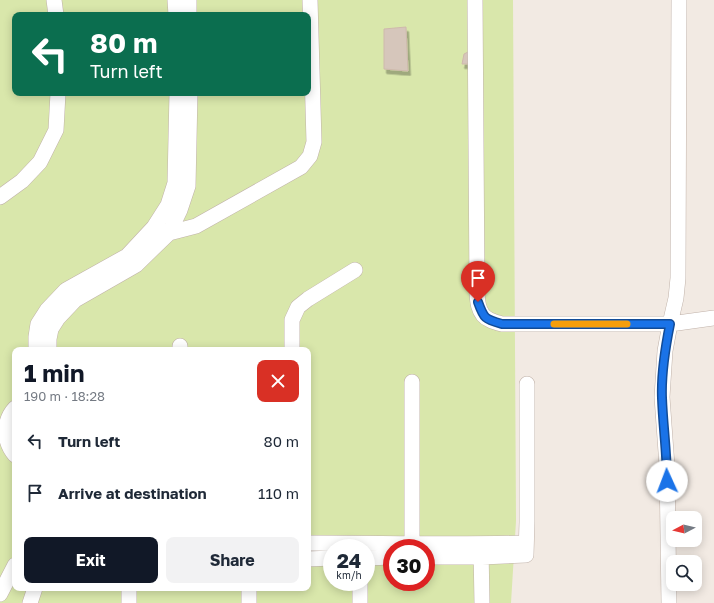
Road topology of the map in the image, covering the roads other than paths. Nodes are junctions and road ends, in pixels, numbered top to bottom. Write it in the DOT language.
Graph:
graph roads {
  1 [pos="54,0"];
  2 [pos="175,0"];
  3 [pos="189,0"];
  4 [pos="310,0"];
  5 [pos="475,0"];
  6 [pos="679,0"];
  7 [pos="56,12"];
  8 [pos="176,12"];
  9 [pos="189,12"];
  10 [pos="310,12"];
  11 [pos="311,36"];
  12 [pos="58,96"];
  13 [pos="177,96"];
  14 [pos="190,96"];
  15 [pos="182,161"];
  16 [pos="0,197"];
  17 [pos="174,208"];
  18 [pos="154,227"];
  19 [pos="169,233"];
  20 [pos="355,270"];
  21 [pos="93,282"];
  22 [pos="714,318"];
  23 [pos="670,324"];
  24 [pos="42,344"];
  25 [pos="292,347"];
  26 [pos="412,382"];
  27 [pos="527,384"];
  28 [pos="9,410"];
  29 [pos="3,431"];
  30 [pos="12,451"];
  31 [pos="411,539"];
  32 [pos="311,544"];
  33 [pos="323,544"];
  34 [pos="435,547"];
  35 [pos="481,550"];
  36 [pos="435,556"];
  37 [pos="323,558"];
  38 [pos="311,559"];
  39 [pos="12,571"];
  40 [pos="34,591"];
  41 [pos="129,591"];
  42 [pos="249,591"];
  43 [pos="360,591"];
  44 [pos="0,594"];
  45 [pos="30,603"];
  46 [pos="129,603"];
  47 [pos="249,603"];
  48 [pos="360,603"];
  49 [pos="482,603"];
  50 [pos="669,603"];
  1 -- 7 [label="street"];
  2 -- 8 [label="street"];
  3 -- 9 [label="street"];
  4 -- 10 [label="street"];
  5 -- 23 [label="street"];
  6 -- 23 [label="street"];
  11 -- 19 [label="street"];
  12 -- 16 [label="street"];
  13 -- 15 [label="street"];
  14 -- 15 [label="street"];
  15 -- 17 [label="street"];
  17 -- 18 [label="street"];
  17 -- 19 [label="street"];
  18 -- 19 [label="street"];
  18 -- 21 [label="street"];
  19 -- 21 [label="street"];
  20 -- 25 [label="street"];
  21 -- 24 [label="street"];
  22 -- 23 [label="street"];
  23 -- 50 [label="street"];
  26 -- 31 [label="street"];
  27 -- 35 [label="street"];
  28 -- 29 [label="street"];
  29 -- 30 [label="street"];
  32 -- 33 [label="street"];
  34 -- 35 [label="street"];
  35 -- 36 [label="street"];
  35 -- 49 [label="street"];
  37 -- 38 [label="street"];
  39 -- 44 [label="street"];
  40 -- 45 [label="street"];
  41 -- 46 [label="street"];
  42 -- 47 [label="street"];
  43 -- 48 [label="street"];
}
